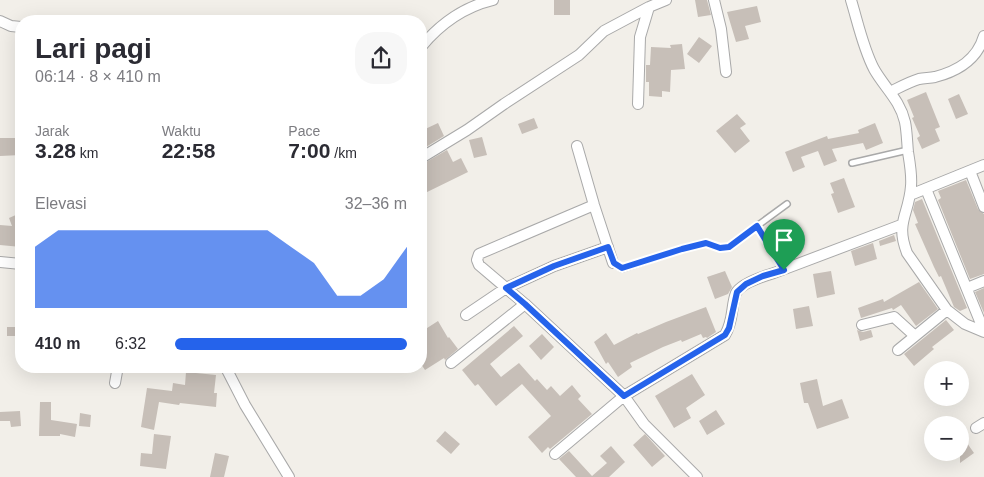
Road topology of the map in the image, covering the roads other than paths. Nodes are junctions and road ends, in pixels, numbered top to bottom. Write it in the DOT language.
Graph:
graph roads {
  1 [pos="493,0"];
  2 [pos="666,0"];
  3 [pos="714,0"];
  4 [pos="851,0"];
  5 [pos="650,7"];
  6 [pos="0,21"];
  7 [pos="15,26"];
  8 [pos="984,36"];
  9 [pos="427,40"];
  10 [pos="726,72"];
  11 [pos="890,92"];
  12 [pos="638,104"];
  13 [pos="577,146"];
  14 [pos="908,150"];
  15 [pos="427,154"];
  16 [pos="852,163"];
  17 [pos="984,165"];
  18 [pos="970,171"];
  19 [pos="926,189"];
  20 [pos="910,195"];
  21 [pos="787,204"];
  22 [pos="594,205"];
  23 [pos="984,207"];
  24 [pos="901,225"];
  25 [pos="757,226"];
  26 [pos="608,247"];
  27 [pos="0,262"];
  28 [pos="15,263"];
  29 [pos="614,263"];
  30 [pos="784,270"];
  31 [pos="984,281"];
  32 [pos="506,288"];
  33 [pos="966,288"];
  34 [pos="525,304"];
  35 [pos="946,310"];
  36 [pos="466,315"];
  37 [pos="862,325"];
  38 [pos="984,331"];
  39 [pos="915,336"];
  40 [pos="898,350"];
  41 [pos="451,363"];
  42 [pos="117,373"];
  43 [pos="229,373"];
  44 [pos="115,383"];
  45 [pos="624,396"];
  46 [pos="555,454"];
  47 [pos="289,477"];
  48 [pos="697,477"];
  1 -- 9 [label="street"];
  2 -- 5 [label="street"];
  3 -- 10 [label="street"];
  4 -- 11 [label="street"];
  5 -- 12 [label="street"];
  5 -- 15 [label="street"];
  6 -- 7 [label="street"];
  8 -- 11 [label="street"];
  11 -- 14 [label="street"];
  13 -- 22 [label="street"];
  14 -- 16 [label="lane"];
  14 -- 20 [label="street"];
  17 -- 18 [label="street"];
  18 -- 19 [label="street"];
  18 -- 23 [label="street"];
  19 -- 20 [label="street"];
  19 -- 33 [label="street"];
  20 -- 24 [label="street"];
  21 -- 25 [label="lane"];
  22 -- 26 [label="street"];
  22 -- 32 [label="street"];
  24 -- 30 [label="street"];
  24 -- 35 [label="street"];
  25 -- 29 [label="lane"];
  25 -- 30 [label="lane"];
  26 -- 29 [label="street"];
  26 -- 32 [label="street"];
  27 -- 28 [label="street"];
  30 -- 45 [label="street"];
  31 -- 33 [label="street"];
  32 -- 34 [label="street"];
  32 -- 36 [label="street"];
  33 -- 38 [label="street"];
  34 -- 41 [label="street"];
  34 -- 45 [label="street"];
  35 -- 38 [label="street"];
  35 -- 39 [label="street"];
  37 -- 39 [label="street"];
  39 -- 40 [label="street"];
  42 -- 44 [label="street"];
  43 -- 47 [label="street"];
  45 -- 46 [label="street"];
  45 -- 48 [label="street"];
}
